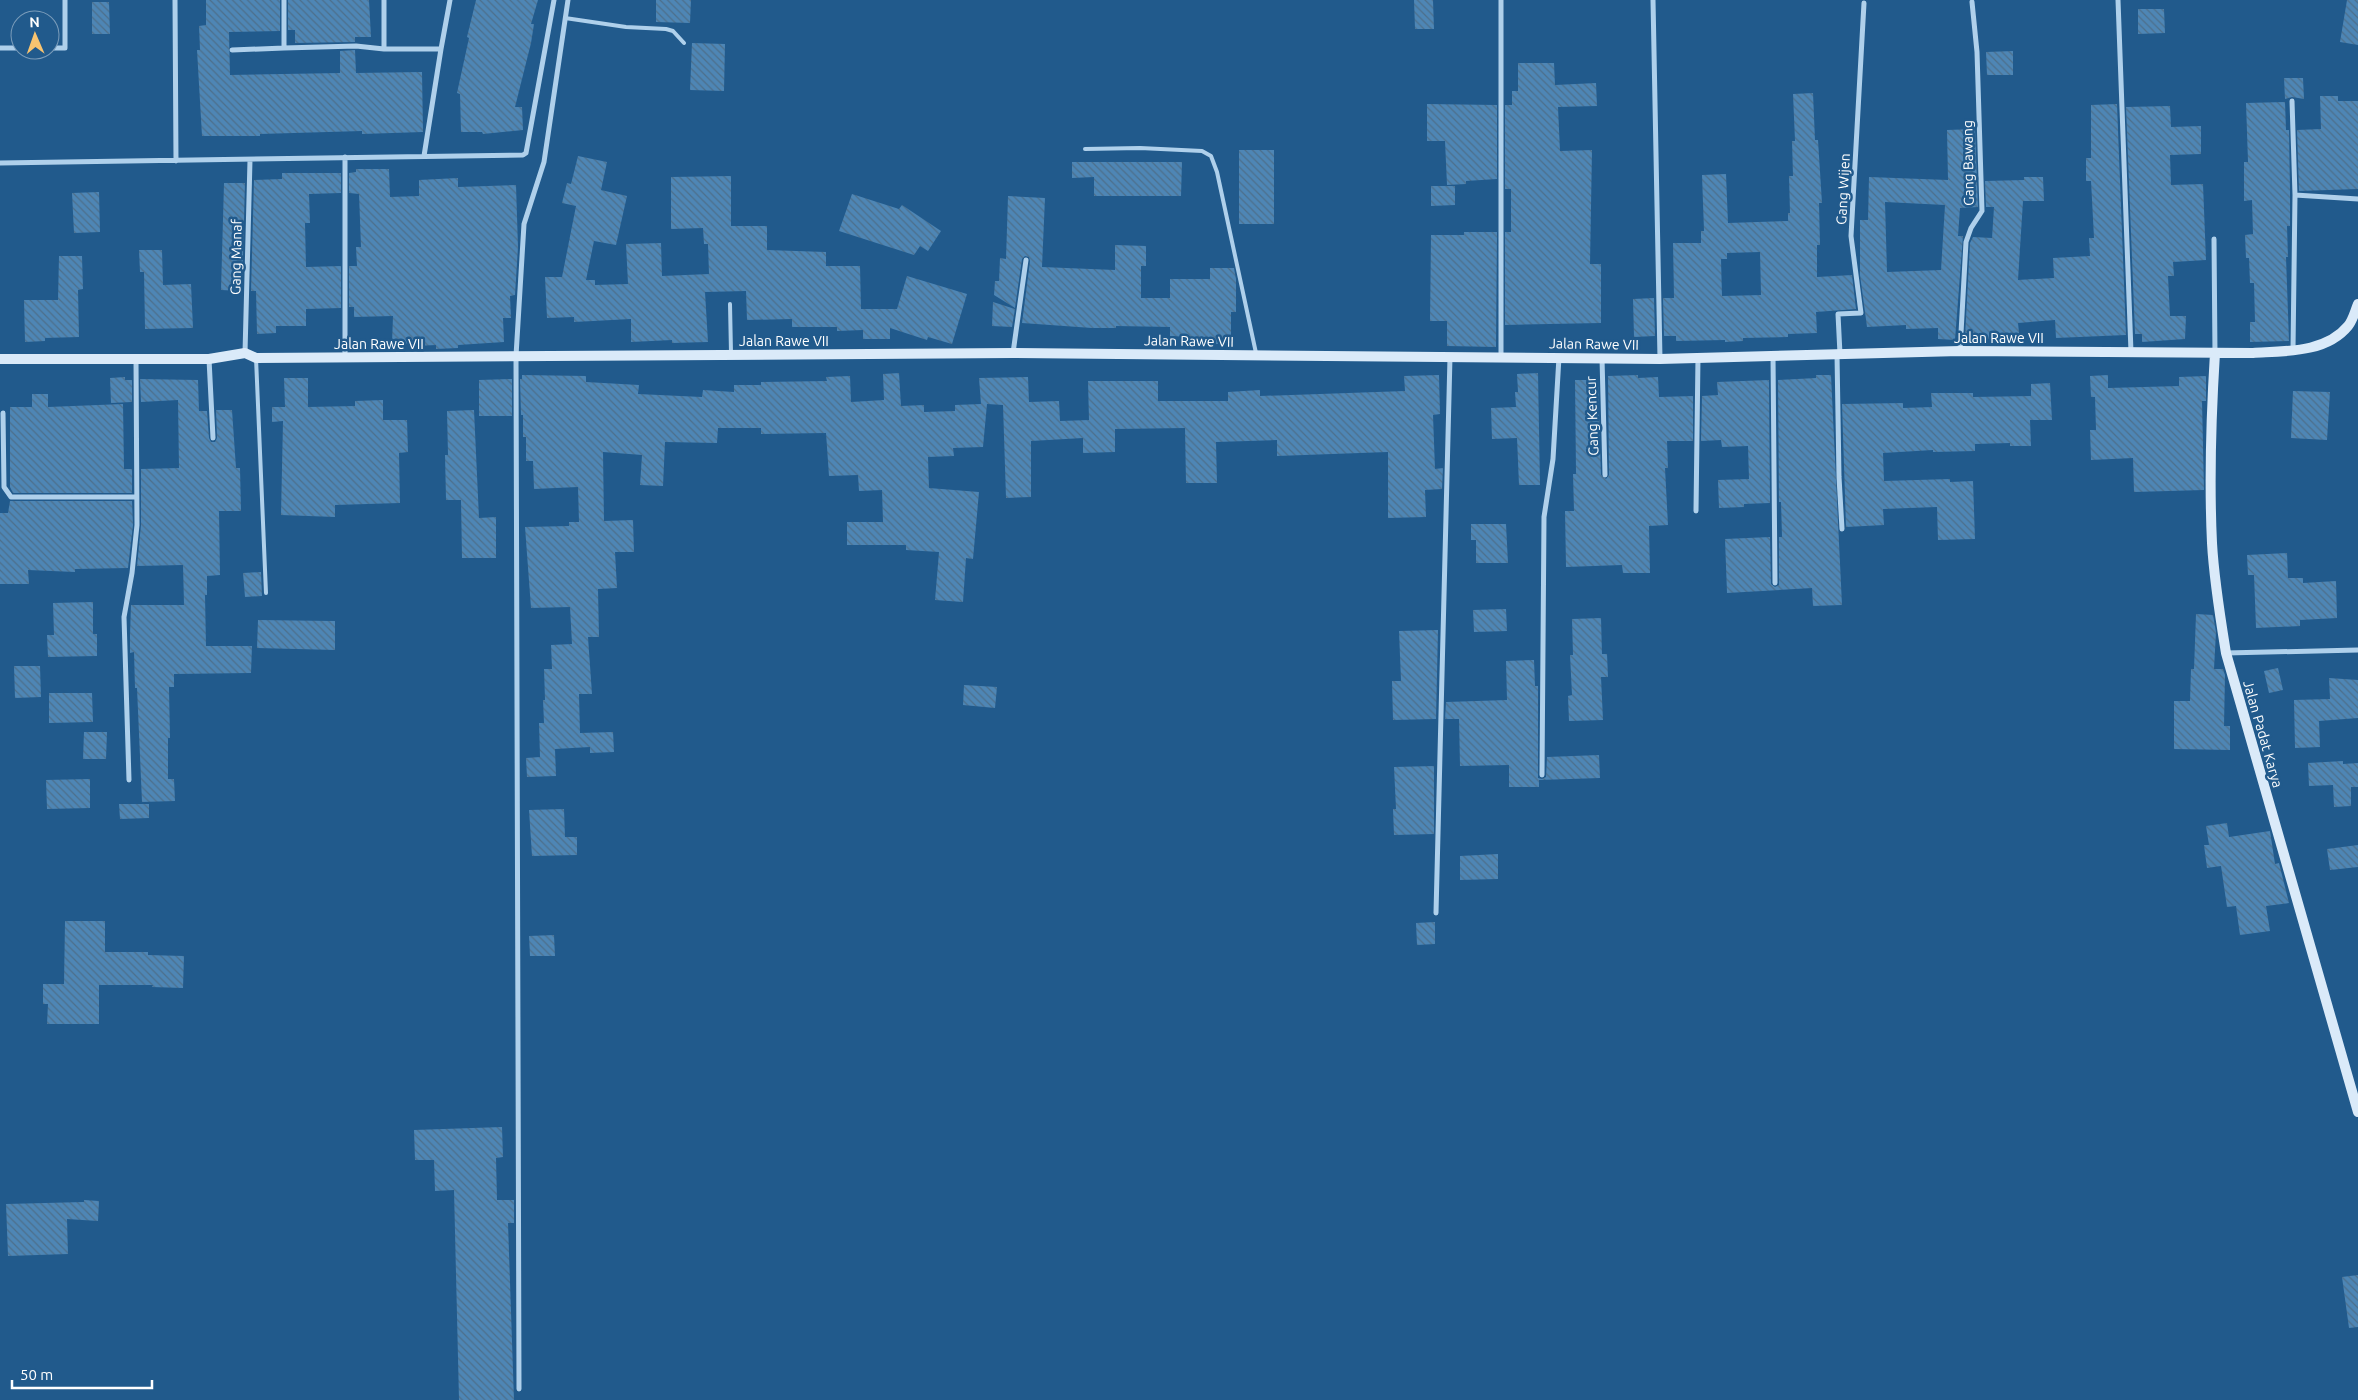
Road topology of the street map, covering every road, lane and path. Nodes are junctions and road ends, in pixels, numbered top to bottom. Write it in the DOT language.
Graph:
graph roads {
  1 [pos="65,0"];
  2 [pos="175,0"];
  3 [pos="284,0"];
  4 [pos="384,0"];
  5 [pos="450,0"];
  6 [pos="554,0"];
  7 [pos="568,0"];
  8 [pos="1501,0"];
  9 [pos="1653,0"];
  10 [pos="2118,0"];
  11 [pos="1972,2"];
  12 [pos="1864,3"];
  13 [pos="565,18"];
  14 [pos="684,43"];
  15 [pos="60,48"];
  16 [pos="284,48"];
  17 [pos="384,49"];
  18 [pos="441,49"];
  19 [pos="232,50"];
  20 [pos="2292,101"];
  21 [pos="1085,150"];
  22 [pos="424,156"];
  23 [pos="345,157"];
  24 [pos="250,160"];
  25 [pos="176,161"];
  26 [pos="0,163"];
  27 [pos="2295,195"];
  28 [pos="2358,199"];
  29 [pos="2214,240"];
  30 [pos="1026,260"];
  31 [pos="730,304"];
  32 [pos="2358,304"];
  33 [pos="1960,351"];
  34 [pos="2293,351"];
  35 [pos="2131,352"];
  36 [pos="1013,353"];
  37 [pos="2215,353"];
  38 [pos="245,354"];
  39 [pos="1839,354"];
  40 [pos="731,355"];
  41 [pos="1773,355"];
  42 [pos="516,356"];
  43 [pos="1257,356"];
  44 [pos="1559,356"];
  45 [pos="1450,357"];
  46 [pos="1501,357"];
  47 [pos="1602,357"];
  48 [pos="1698,357"];
  49 [pos="256,358"];
  50 [pos="345,358"];
  51 [pos="1660,358"];
  52 [pos="0,359"];
  53 [pos="136,359"];
  54 [pos="209,359"];
  55 [pos="3,413"];
  56 [pos="213,438"];
  57 [pos="1605,475"];
  58 [pos="136,497"];
  59 [pos="1696,511"];
  60 [pos="1842,529"];
  61 [pos="1775,583"];
  62 [pos="266,593"];
  63 [pos="2358,650"];
  64 [pos="2226,653"];
  65 [pos="1542,775"];
  66 [pos="129,780"];
  67 [pos="1436,913"];
  68 [pos="2358,1112"];
  69 [pos="519,1389"];
  1 -- 15 [label="street"];
  2 -- 25 [label="street"];
  3 -- 16 [label="street"];
  4 -- 17 [label="street"];
  5 -- 18 [label="street"];
  6 -- 22 [label="street"];
  7 -- 13 [label="street"];
  8 -- 46 [label="street"];
  9 -- 51 [label="street"];
  10 -- 35 [label="street"];
  11 -- 33 [label="street, Gang Bawang"];
  12 -- 39 [label="street, Gang Wijen"];
  13 -- 14 [label="lane"];
  13 -- 42 [label="street"];
  16 -- 17 [label="street"];
  16 -- 19 [label="street"];
  17 -- 18 [label="street"];
  18 -- 22 [label="street"];
  20 -- 27 [label="street"];
  21 -- 43 [label="lane"];
  22 -- 23 [label="street"];
  23 -- 24 [label="street"];
  23 -- 50 [label="street"];
  24 -- 25 [label="street"];
  24 -- 38 [label="street, Gang Manaf"];
  25 -- 26 [label="street"];
  27 -- 28 [label="street"];
  27 -- 34 [label="street"];
  29 -- 37 [label="street"];
  30 -- 36 [label="street"];
  31 -- 40 [label="lane"];
  32 -- 34 [label="main road, Jalan Rawe VII"];
  33 -- 35 [label="main road, Jalan Rawe VII"];
  33 -- 39 [label="main road, Jalan Rawe VII"];
  34 -- 37 [label="main road, Jalan Rawe VII"];
  35 -- 37 [label="main road, Jalan Rawe VII"];
  36 -- 40 [label="main road, Jalan Rawe VII"];
  36 -- 43 [label="main road, Jalan Rawe VII"];
  37 -- 64 [label="main road, Jalan Padat Karya"];
  38 -- 49 [label="main road, Jalan Rawe VII"];
  38 -- 54 [label="main road, Jalan Rawe VII"];
  39 -- 41 [label="main road, Jalan Rawe VII"];
  39 -- 60 [label="street"];
  40 -- 42 [label="main road, Jalan Rawe VII"];
  41 -- 48 [label="main road, Jalan Rawe VII"];
  41 -- 61 [label="street"];
  42 -- 50 [label="main road, Jalan Rawe VII"];
  42 -- 69 [label="street"];
  43 -- 45 [label="main road, Jalan Rawe VII"];
  44 -- 46 [label="main road, Jalan Rawe VII"];
  44 -- 47 [label="main road, Jalan Rawe VII"];
  44 -- 65 [label="street"];
  45 -- 46 [label="main road, Jalan Rawe VII"];
  45 -- 67 [label="street"];
  47 -- 51 [label="main road, Jalan Rawe VII"];
  47 -- 57 [label="street, Gang Kencur"];
  48 -- 51 [label="main road, Jalan Rawe VII"];
  48 -- 59 [label="street"];
  49 -- 50 [label="main road, Jalan Rawe VII"];
  49 -- 62 [label="lane"];
  52 -- 53 [label="main road, Jalan Rawe VII"];
  53 -- 54 [label="main road, Jalan Rawe VII"];
  53 -- 58 [label="street"];
  54 -- 56 [label="street"];
  55 -- 58 [label="street"];
  58 -- 66 [label="street"];
  63 -- 64 [label="street"];
  64 -- 68 [label="main road, Jalan Padat Karya"];
}
